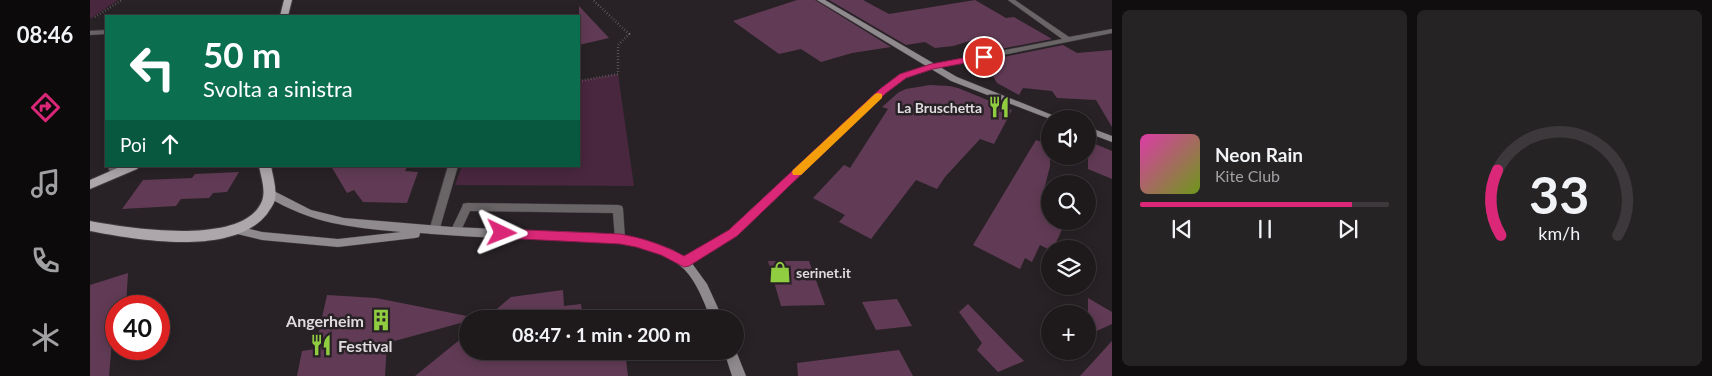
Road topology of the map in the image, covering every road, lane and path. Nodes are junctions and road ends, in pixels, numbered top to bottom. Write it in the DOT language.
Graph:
graph roads {
  1 [pos="122,0"];
  2 [pos="288,0"];
  3 [pos="593,0"];
  4 [pos="820,0"];
  5 [pos="1011,0"];
  6 [pos="284,15"];
  7 [pos="90,20"];
  8 [pos="1112,31"];
  9 [pos="105,32"];
  10 [pos="90,33"];
  11 [pos="1068,40"];
  12 [pos="931,67"];
  13 [pos="580,81"];
  14 [pos="1041,113"];
  15 [pos="1096,133"];
  16 [pos="1112,139"];
  17 [pos="128,167"];
  18 [pos="265,167"];
  19 [pos="453,167"];
  20 [pos="114,170"];
  21 [pos="91,184"];
  22 [pos="270,192"];
  23 [pos="90,226"];
  24 [pos="237,230"];
  25 [pos="434,231"];
  26 [pos="455,232"];
  27 [pos="620,239"];
  28 [pos="684,262"];
  29 [pos="713,310"];
  30 [pos="733,360"];
  31 [pos="738,376"];
  1 -- 7 [label="path"];
  2 -- 6 [label="main road"];
  3 -- 13 [label="path"];
  4 -- 12 [label="street"];
  5 -- 11 [label="street"];
  8 -- 11 [label="street"];
  9 -- 10 [label="street"];
  11 -- 12 [label="street"];
  12 -- 14 [label="street"];
  12 -- 28 [label="street"];
  15 -- 16 [label="street"];
  17 -- 20 [label="main road"];
  18 -- 22 [label="main road"];
  19 -- 25 [label="street"];
  20 -- 21 [label="main road"];
  22 -- 24 [label="main road"];
  22 -- 25 [label="street"];
  23 -- 24 [label="main road"];
  24 -- 25 [label="street"];
  25 -- 26 [label="street"];
  26 -- 27 [label="street"];
  26 -- 27 [label="street"];
  27 -- 28 [label="street"];
  28 -- 29 [label="street"];
  30 -- 31 [label="street"];
}
